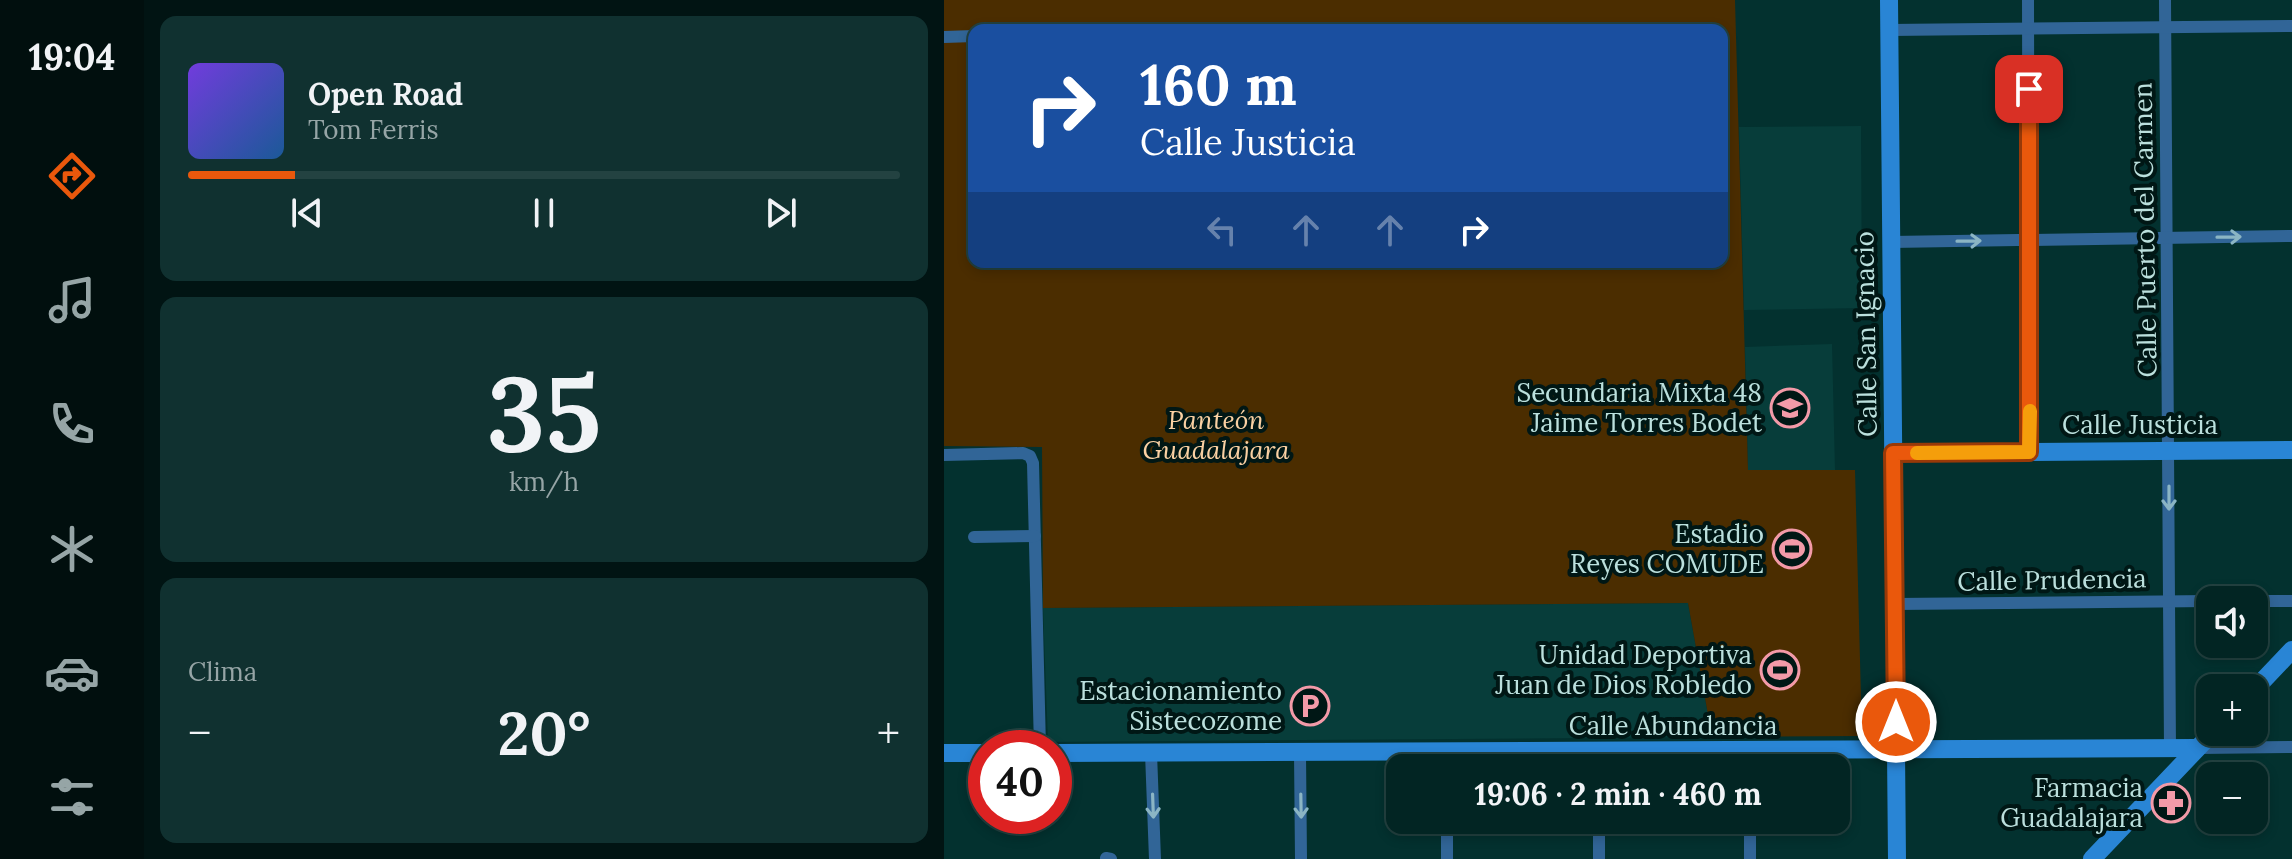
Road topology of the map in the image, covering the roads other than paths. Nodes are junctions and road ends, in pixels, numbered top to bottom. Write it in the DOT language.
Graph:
graph roads {
  1 [pos="1889,0"];
  2 [pos="2028,0"];
  3 [pos="2165,0"];
  4 [pos="2292,26"];
  5 [pos="2165,28"];
  6 [pos="2029,29"];
  7 [pos="1889,30"];
  8 [pos="968,36"];
  9 [pos="944,37"];
  10 [pos="2292,236"];
  11 [pos="2167,238"];
  12 [pos="2031,240"];
  13 [pos="1891,242"];
  14 [pos="2292,450"];
  15 [pos="2169,451"];
  16 [pos="2029,452"];
  17 [pos="1893,453"];
  18 [pos="944,455"];
  19 [pos="1035,536"];
  20 [pos="974,537"];
  21 [pos="2169,601"];
  22 [pos="2196,601"];
  23 [pos="2268,601"];
  24 [pos="2292,601"];
  25 [pos="1895,604"];
  26 [pos="2292,650"];
  27 [pos="2268,675"];
  28 [pos="1040,730"];
  29 [pos="2292,747"];
  30 [pos="2197,748"];
  31 [pos="2170,749"];
  32 [pos="1896,751"];
  33 [pos="944,753"];
  34 [pos="968,753"];
  35 [pos="1072,753"];
  36 [pos="1151,753"];
  37 [pos="1300,753"];
  38 [pos="1847,754"];
  39 [pos="1386,757"];
  40 [pos="1447,834"];
  41 [pos="1599,834"];
  42 [pos="1750,834"];
  43 [pos="1155,859"];
  44 [pos="1301,859"];
  45 [pos="1447,859"];
  46 [pos="1599,859"];
  47 [pos="1750,859"];
  48 [pos="1897,859"];
  49 [pos="2092,859"];
  1 -- 7 [label="street, Calle San Ignacio"];
  2 -- 6 [label="street"];
  3 -- 5 [label="street, Calle Puerto del Carmen"];
  4 -- 5 [label="street"];
  5 -- 6 [label="street"];
  5 -- 11 [label="street, Calle Puerto del Carmen"];
  6 -- 7 [label="street"];
  6 -- 12 [label="street"];
  7 -- 13 [label="street, Calle San Ignacio"];
  8 -- 9 [label="street"];
  11 -- 10 [label="street, one-way"];
  11 -- 12 [label="street"];
  11 -- 15 [label="street, Calle Puerto del Carmen"];
  13 -- 12 [label="street, one-way"];
  12 -- 16 [label="street"];
  13 -- 17 [label="street, Calle San Ignacio"];
  14 -- 15 [label="street, Calle Justicia"];
  15 -- 16 [label="street, Calle Justicia"];
  15 -- 21 [label="street, Calle Puerto del Carmen, one-way"];
  16 -- 17 [label="street, Calle Justicia"];
  17 -- 25 [label="street, Calle San Ignacio"];
  18 -- 19 [label="street"];
  19 -- 20 [label="street"];
  19 -- 28 [label="street"];
  21 -- 22 [label="street, Calle Prudencia"];
  21 -- 25 [label="street, Calle Prudencia"];
  21 -- 31 [label="street, Calle Puerto del Carmen"];
  23 -- 24 [label="street"];
  25 -- 32 [label="street, Calle San Ignacio"];
  26 -- 27 [label="street"];
  29 -- 30 [label="street, Calle Abundancia"];
  30 -- 31 [label="street, Calle Abundancia"];
  30 -- 49 [label="street"];
  31 -- 32 [label="street, Calle Abundancia"];
  32 -- 38 [label="street, Calle Abundancia"];
  32 -- 48 [label="street, Calle San Ignacio"];
  33 -- 34 [label="street"];
  35 -- 36 [label="street, Calle Abundancia"];
  36 -- 37 [label="street, Calle Abundancia"];
  36 -- 43 [label="street, one-way"];
  37 -- 39 [label="street, Calle Abundancia"];
  37 -- 44 [label="street, one-way"];
  40 -- 45 [label="street"];
  41 -- 46 [label="street"];
  42 -- 47 [label="street"];
}
